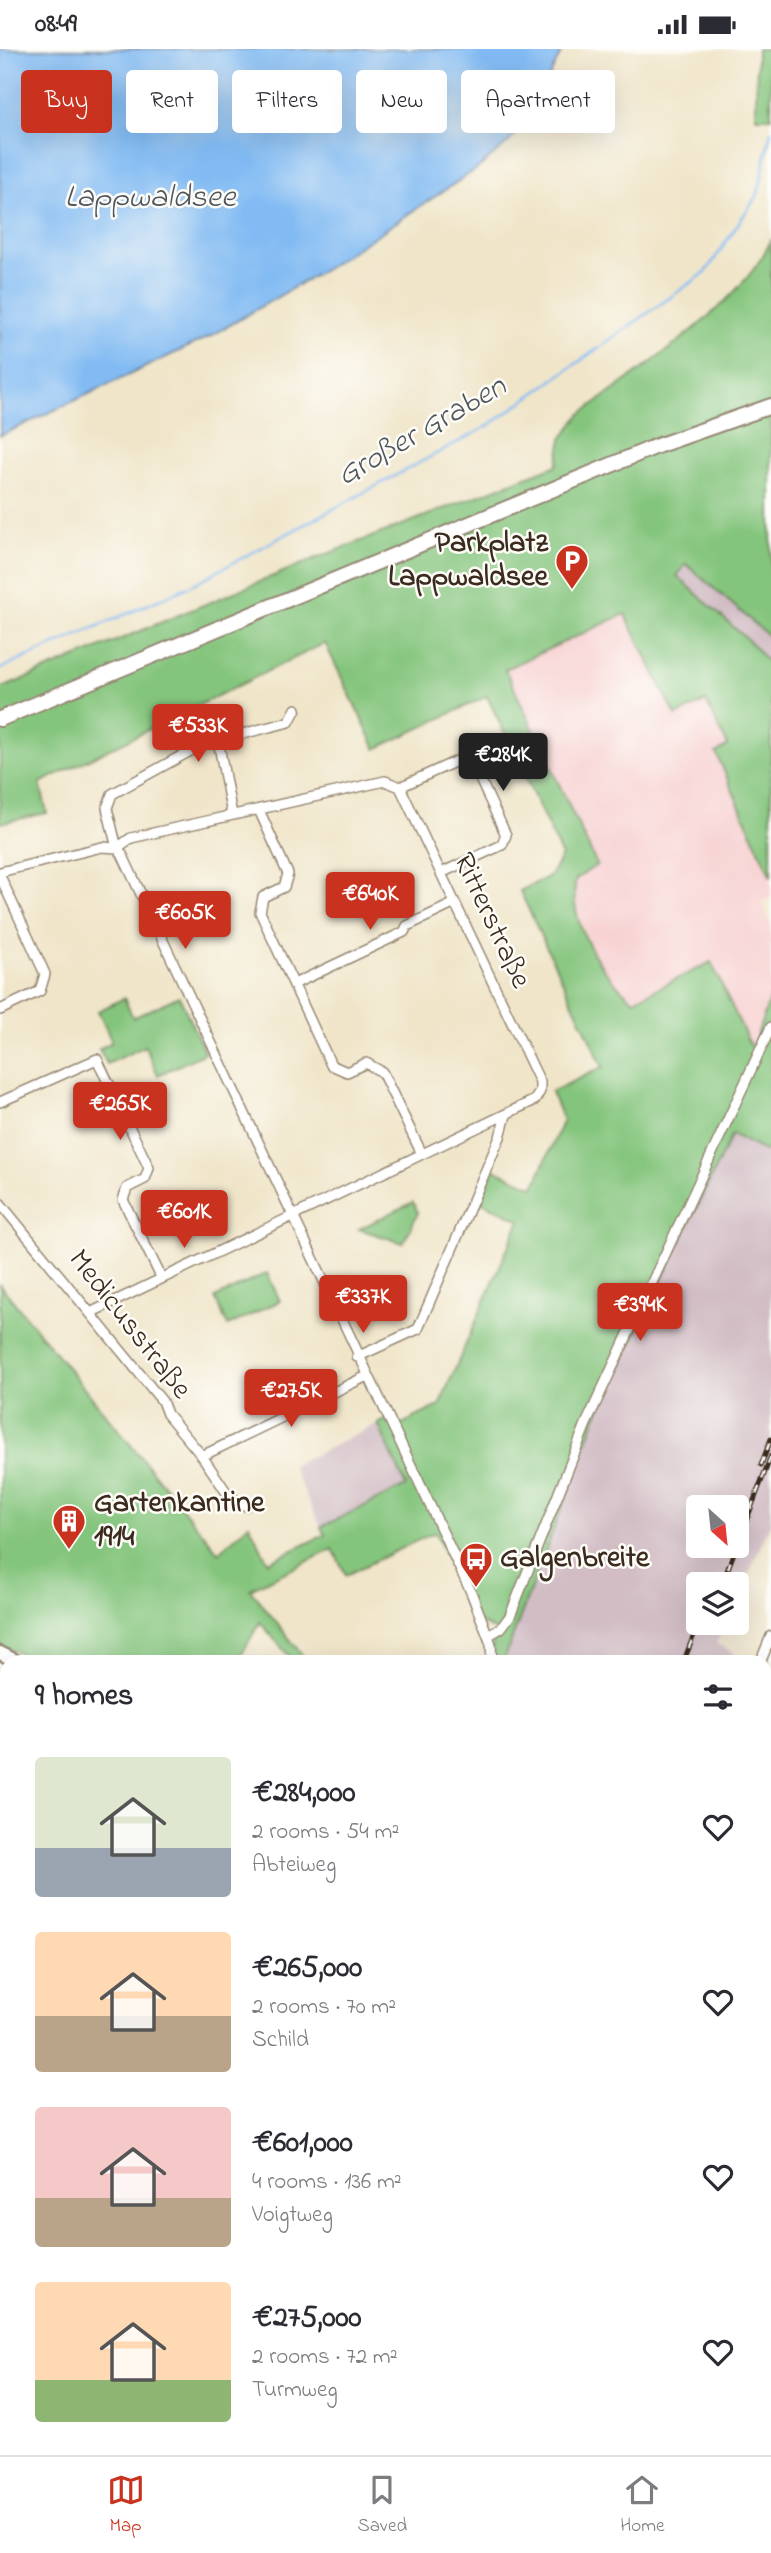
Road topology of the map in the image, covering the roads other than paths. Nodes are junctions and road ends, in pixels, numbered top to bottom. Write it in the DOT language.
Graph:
graph roads {
  1 [pos="771,406"];
  2 [pos="296,709"];
  3 [pos="0,719"];
  4 [pos="218,740"];
  5 [pos="400,787"];
  6 [pos="259,810"];
  7 [pos="232,815"];
  8 [pos="117,848"];
  9 [pos="442,873"];
  10 [pos="0,874"];
  11 [pos="456,903"];
  12 [pos="294,984"];
  13 [pos="0,1010"];
  14 [pos="771,1027"];
  15 [pos="0,1102"];
  16 [pos="506,1115"];
  17 [pos="422,1154"];
  18 [pos="0,1203"];
  19 [pos="292,1215"];
  20 [pos="161,1277"];
  21 [pos="90,1313"];
  22 [pos="357,1357"];
  23 [pos="367,1376"];
  24 [pos="202,1456"];
  25 [pos="246,1506"];
  26 [pos="489,1635"];
  27 [pos="771,1636"];
  28 [pos="491,1655"];
  29 [pos="763,1655"];
  1 -- 3 [label="main road"];
  2 -- 4 [label="street"];
  4 -- 7 [label="street"];
  4 -- 8 [label="street"];
  5 -- 6 [label="street"];
  5 -- 9 [label="street, Ritterstraße"];
  5 -- 9 [label="street"];
  6 -- 7 [label="street"];
  6 -- 12 [label="street"];
  7 -- 8 [label="street"];
  8 -- 10 [label="street"];
  8 -- 19 [label="street"];
  9 -- 11 [label="street, Ritterstraße"];
  10 -- 13 [label="street"];
  11 -- 12 [label="street"];
  11 -- 16 [label="street, Ritterstraße"];
  12 -- 17 [label="street"];
  14 -- 26 [label="street"];
  15 -- 20 [label="street"];
  16 -- 17 [label="street, Ritterstraße"];
  16 -- 22 [label="street"];
  17 -- 19 [label="street, Ritterstraße"];
  18 -- 21 [label="street, Medicusstraße"];
  19 -- 20 [label="street, Ritterstraße"];
  19 -- 22 [label="street"];
  20 -- 21 [label="street, Ritterstraße"];
  21 -- 24 [label="street, Medicusstraße"];
  22 -- 23 [label="street"];
  23 -- 24 [label="street"];
  23 -- 26 [label="street"];
  24 -- 25 [label="street, Medicusstraße"];
  26 -- 28 [label="street"];
  27 -- 29 [label="street"];
}
